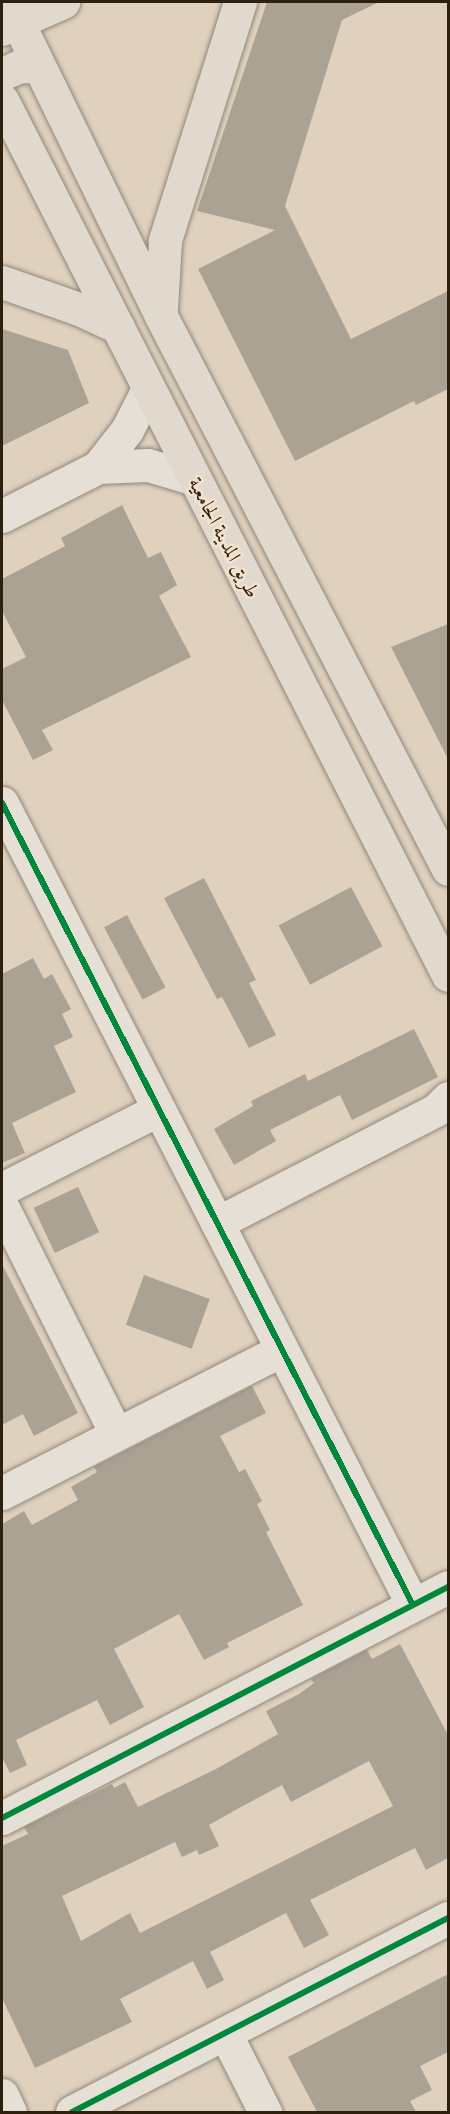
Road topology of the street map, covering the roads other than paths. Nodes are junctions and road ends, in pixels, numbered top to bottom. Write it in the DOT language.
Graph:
graph roads {
  1 [pos="58,2"];
  2 [pos="240,2"];
  3 [pos="9,18"];
  4 [pos="39,67"];
  5 [pos="2,74"];
  6 [pos="2,100"];
  7 [pos="2,282"];
  8 [pos="161,316"];
  9 [pos="118,327"];
  10 [pos="148,388"];
  11 [pos="98,467"];
  12 [pos="195,479"];
  13 [pos="2,516"];
  14 [pos="2,803"];
  15 [pos="14,858"];
  16 [pos="448,869"];
  17 [pos="448,975"];
  18 [pos="444,1105"];
  19 [pos="158,1110"];
  20 [pos="2,1189"];
  21 [pos="2,1206"];
  22 [pos="216,1222"];
  23 [pos="282,1350"];
  24 [pos="116,1434"];
  25 [pos="2,1493"];
  26 [pos="448,1587"];
  27 [pos="413,1605"];
  28 [pos="2,1818"];
  29 [pos="448,1918"];
  30 [pos="225,2033"];
  31 [pos="2,2095"];
  32 [pos="10,2112"];
  33 [pos="72,2112"];
  34 [pos="265,2112"];
  1 -- 3 [label="main road"];
  2 -- 8 [label="main road"];
  3 -- 4 [label="main road"];
  4 -- 5 [label="main road"];
  4 -- 8 [label="main road"];
  6 -- 9 [label="main road, طريق المدينة الجامعية"];
  7 -- 9 [label="main road"];
  8 -- 16 [label="main road"];
  9 -- 10 [label="main road, طريق المدينة الجامعية"];
  10 -- 11 [label="street"];
  10 -- 12 [label="main road, طريق المدينة الجامعية"];
  11 -- 12 [label="street"];
  11 -- 13 [label="street"];
  12 -- 17 [label="main road, طريق المدينة الجامعية"];
  14 -- 15 [label="street"];
  15 -- 19 [label="street"];
  18 -- 22 [label="street"];
  19 -- 20 [label="street"];
  19 -- 22 [label="street"];
  21 -- 24 [label="street"];
  22 -- 23 [label="street"];
  23 -- 24 [label="street"];
  23 -- 27 [label="street"];
  24 -- 25 [label="street"];
  26 -- 27 [label="street"];
  27 -- 28 [label="street"];
  29 -- 30 [label="street"];
  30 -- 33 [label="street"];
  30 -- 34 [label="street"];
  31 -- 32 [label="street"];
}
